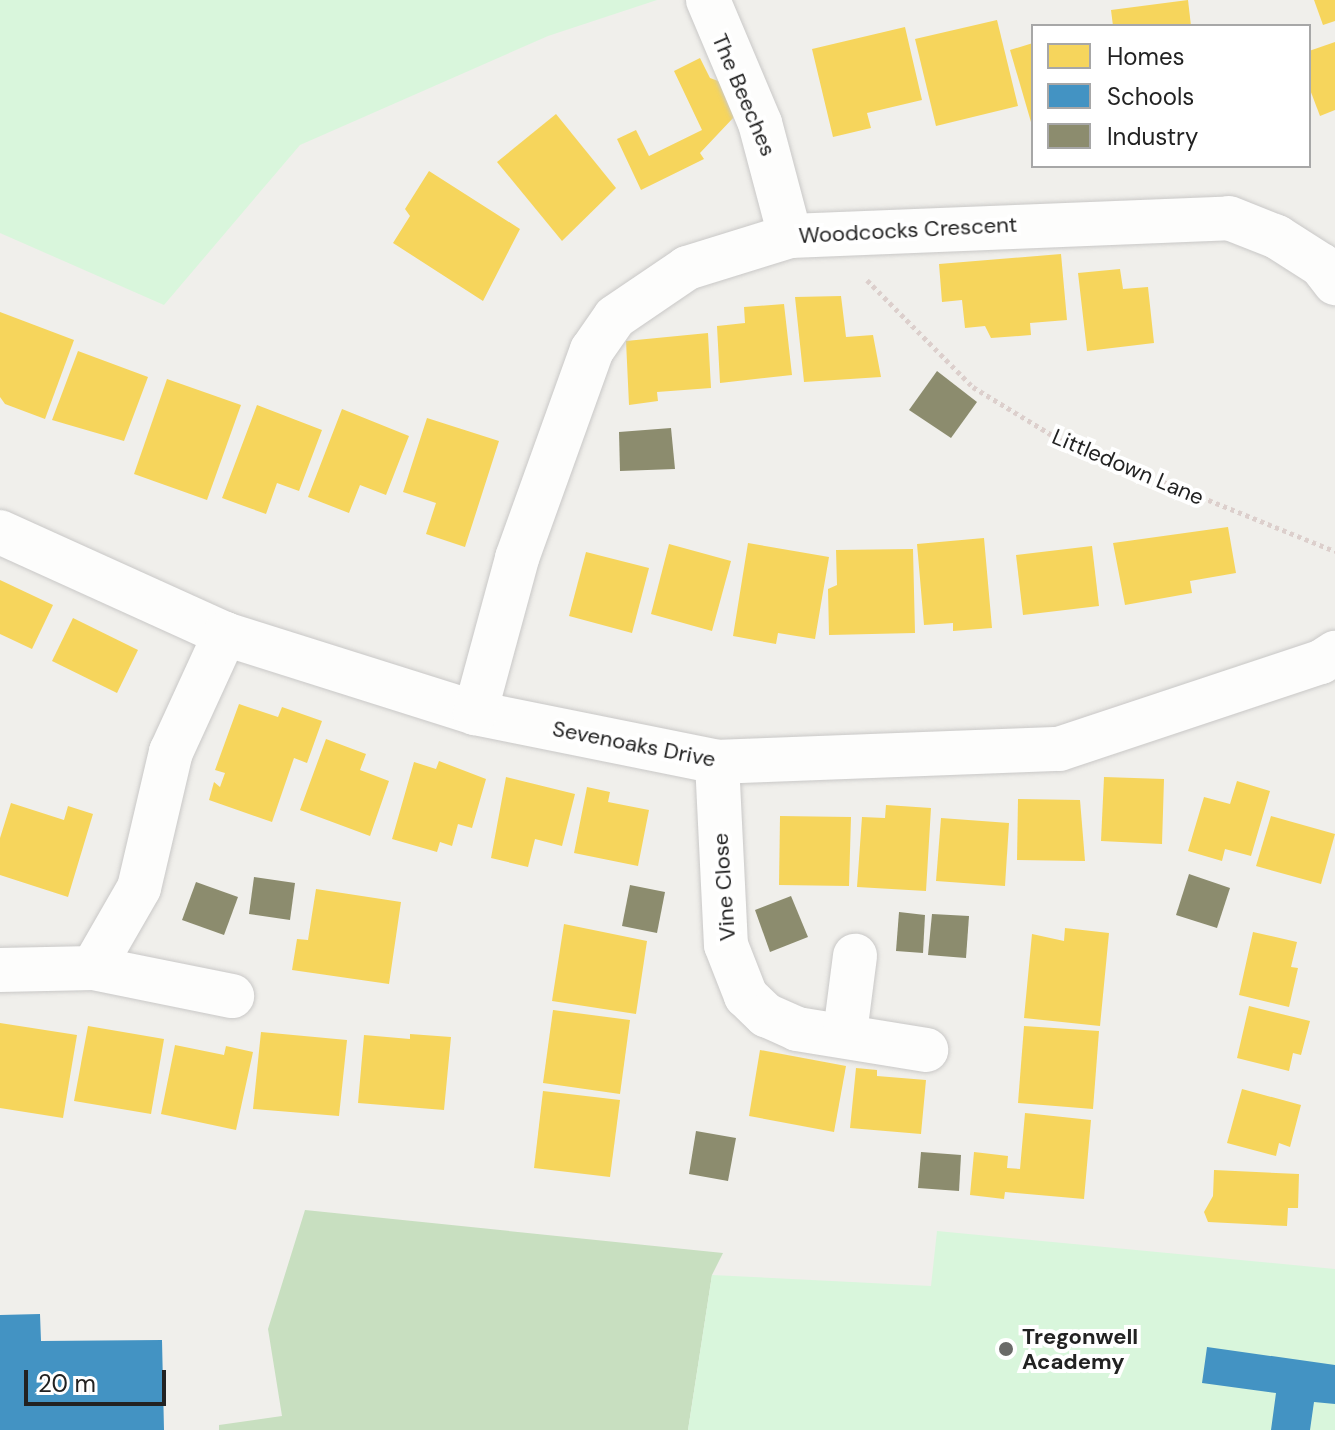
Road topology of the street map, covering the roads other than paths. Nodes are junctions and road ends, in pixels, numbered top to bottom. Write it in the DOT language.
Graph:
graph roads {
  1 [pos="708,0"];
  2 [pos="790,236"];
  3 [pos="1330,265"];
  4 [pos="0,532"];
  5 [pos="225,634"];
  6 [pos="1335,653"];
  7 [pos="475,713"];
  8 [pos="717,762"];
  9 [pos="855,956"];
  10 [pos="93,968"];
  11 [pos="0,970"];
  12 [pos="232,996"];
  13 [pos="845,1033"];
  14 [pos="926,1050"];
  1 -- 2 [label="street, The Beeches"];
  2 -- 3 [label="street, Woodcocks Crescent"];
  2 -- 7 [label="street, Woodcocks Crescent"];
  4 -- 5 [label="street, Sevenoaks Drive"];
  5 -- 7 [label="street, Sevenoaks Drive"];
  5 -- 10 [label="street"];
  6 -- 8 [label="street, Sevenoaks Drive"];
  7 -- 8 [label="street, Sevenoaks Drive"];
  8 -- 13 [label="street, Vine Close"];
  9 -- 13 [label="street"];
  10 -- 11 [label="street"];
  10 -- 12 [label="street"];
  13 -- 14 [label="street, Vine Close"];
}
